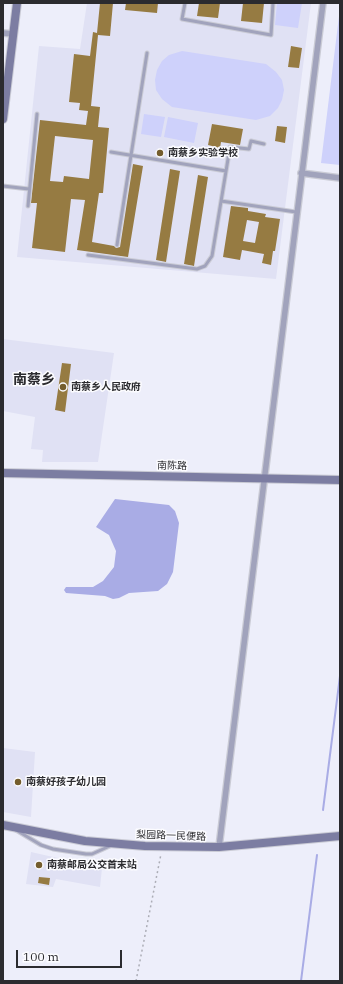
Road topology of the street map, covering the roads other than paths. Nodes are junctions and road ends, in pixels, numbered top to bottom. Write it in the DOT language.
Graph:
graph roads {
  1 [pos="17,3"];
  2 [pos="184,3"];
  3 [pos="273,3"];
  4 [pos="323,3"];
  5 [pos="3,33"];
  6 [pos="13,34"];
  7 [pos="147,53"];
  8 [pos="4,95"];
  9 [pos="37,114"];
  10 [pos="3,119"];
  11 [pos="264,144"];
  12 [pos="111,152"];
  13 [pos="131,155"];
  14 [pos="226,171"];
  15 [pos="301,173"];
  16 [pos="340,178"];
  17 [pos="3,186"];
  18 [pos="29,189"];
  19 [pos="222,201"];
  20 [pos="28,206"];
  21 [pos="296,212"];
  22 [pos="117,245"];
  23 [pos="88,255"];
  24 [pos="3,472"];
  25 [pos="264,478"];
  26 [pos="340,480"];
  27 [pos="5,825"];
  28 [pos="340,836"];
  29 [pos="116,843"];
  30 [pos="219,847"];
  1 -- 6 [label="street"];
  2 -- 3 [label="lane"];
  4 -- 15 [label="street"];
  5 -- 6 [label="street"];
  6 -- 8 [label="street"];
  7 -- 13 [label="lane"];
  8 -- 10 [label="street"];
  9 -- 18 [label="lane"];
  11 -- 14 [label="lane"];
  12 -- 13 [label="lane"];
  13 -- 14 [label="lane"];
  13 -- 22 [label="lane"];
  14 -- 19 [label="lane"];
  15 -- 16 [label="street"];
  15 -- 21 [label="street"];
  17 -- 18 [label="lane"];
  18 -- 20 [label="lane"];
  19 -- 21 [label="lane"];
  19 -- 23 [label="lane"];
  21 -- 25 [label="street"];
  24 -- 25 [label="street, 南陈路"];
  25 -- 26 [label="street, 南陈路"];
  25 -- 30 [label="street"];
  27 -- 29 [label="street, 梨园路一民便路"];
  27 -- 29 [label="lane"];
  28 -- 30 [label="street, 梨园路一民便路"];
  29 -- 30 [label="street, 梨园路一民便路"];
}
